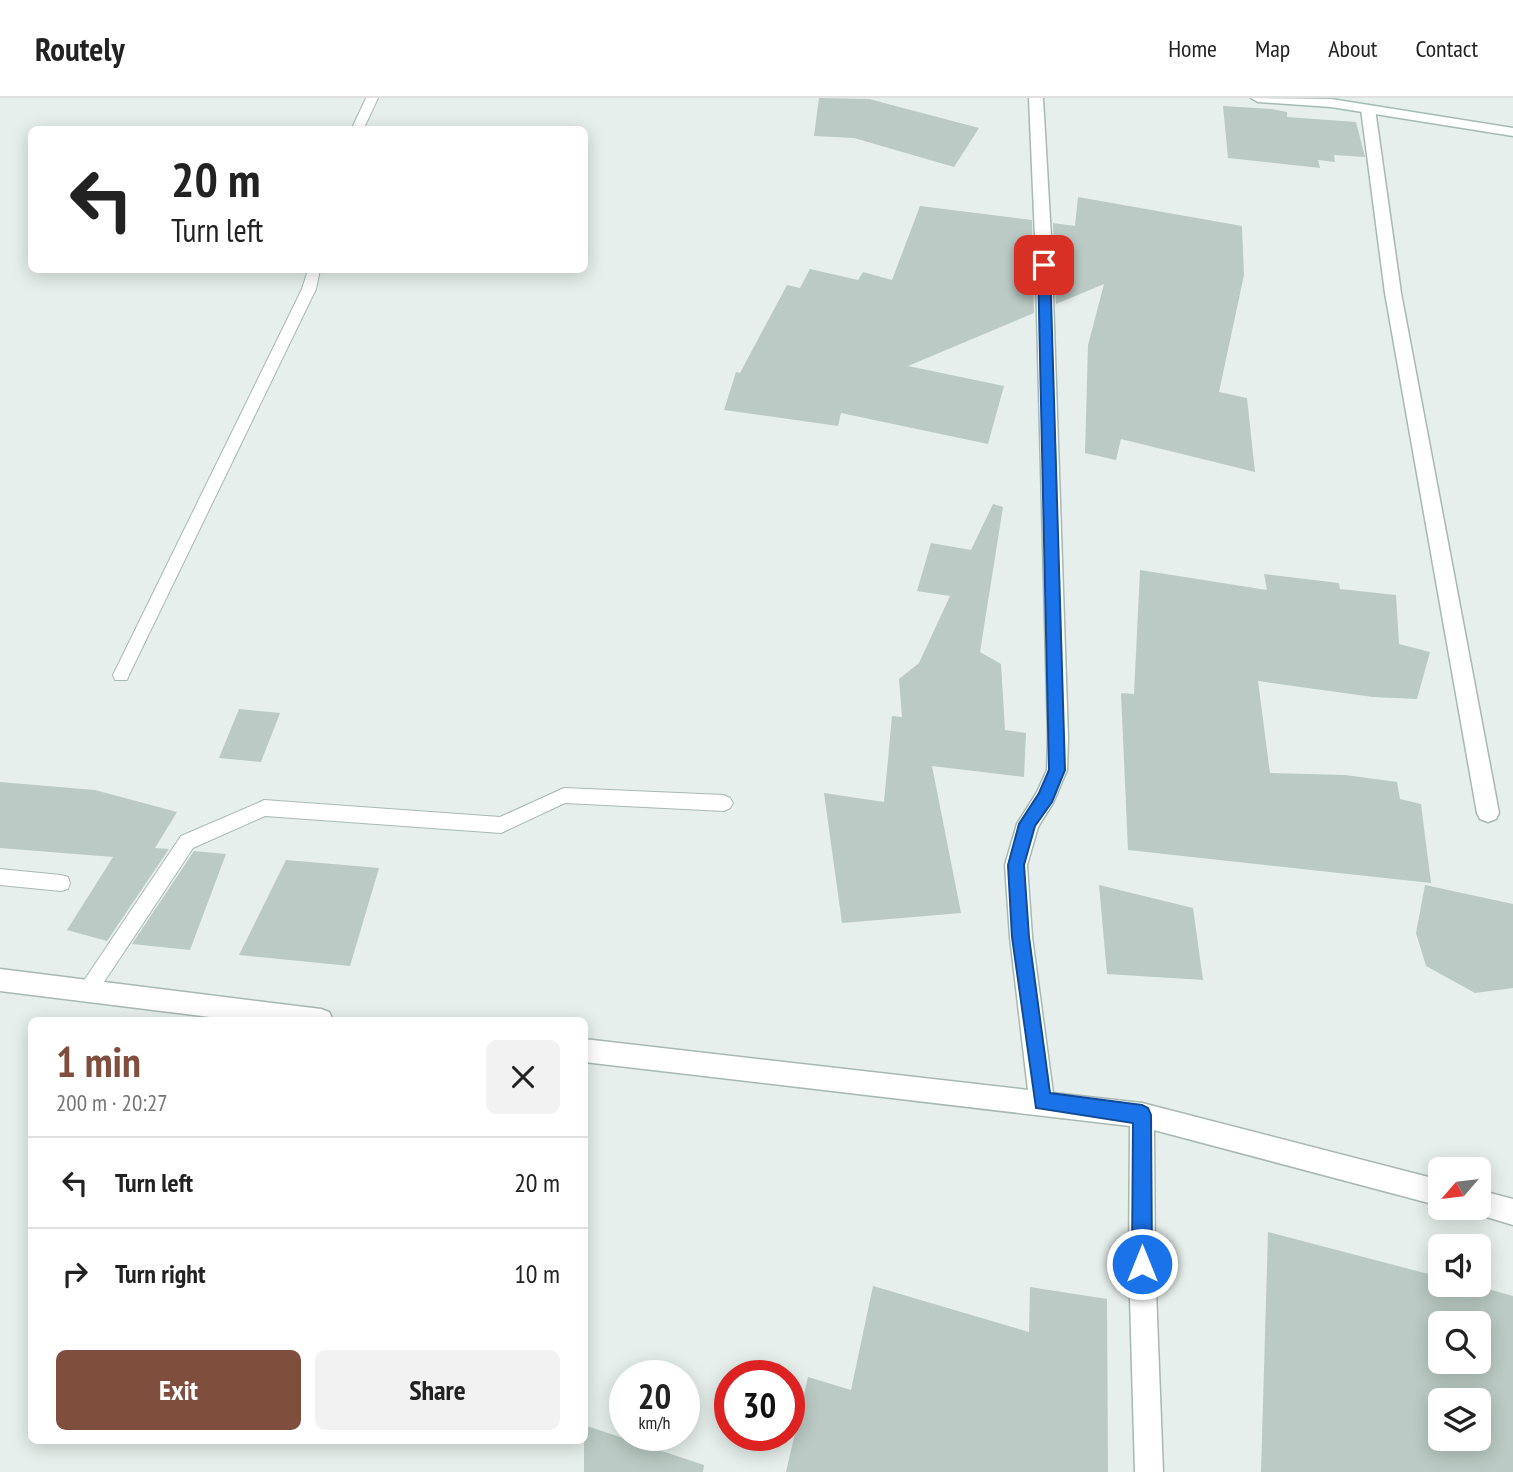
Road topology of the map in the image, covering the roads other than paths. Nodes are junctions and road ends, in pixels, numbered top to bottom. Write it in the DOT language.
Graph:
graph roads {
  1 [pos="372,98"];
  2 [pos="1036,98"];
  3 [pos="1258,98"];
  4 [pos="1330,101"];
  5 [pos="1368,109"];
  6 [pos="359,126"];
  7 [pos="1513,132"];
  8 [pos="313,273"];
  9 [pos="121,675"];
  10 [pos="723,803"];
  11 [pos="1488,813"];
  12 [pos="0,877"];
  13 [pos="61,883"];
  14 [pos="0,980"];
  15 [pos="87,991"];
  16 [pos="297,1017"];
  17 [pos="588,1050"];
  18 [pos="1042,1101"];
  19 [pos="1142,1115"];
  20 [pos="1428,1191"];
  21 [pos="1491,1206"];
  22 [pos="1513,1212"];
  23 [pos="1149,1472"];
  1 -- 6 [label="lane"];
  2 -- 18 [label="street"];
  3 -- 4 [label="street"];
  4 -- 5 [label="street"];
  5 -- 7 [label="street"];
  5 -- 11 [label="street"];
  8 -- 9 [label="lane"];
  10 -- 15 [label="lane"];
  12 -- 13 [label="lane"];
  14 -- 15 [label="street"];
  15 -- 16 [label="street"];
  17 -- 18 [label="street"];
  18 -- 19 [label="street"];
  19 -- 20 [label="street"];
  19 -- 23 [label="street"];
  21 -- 22 [label="street"];
}
